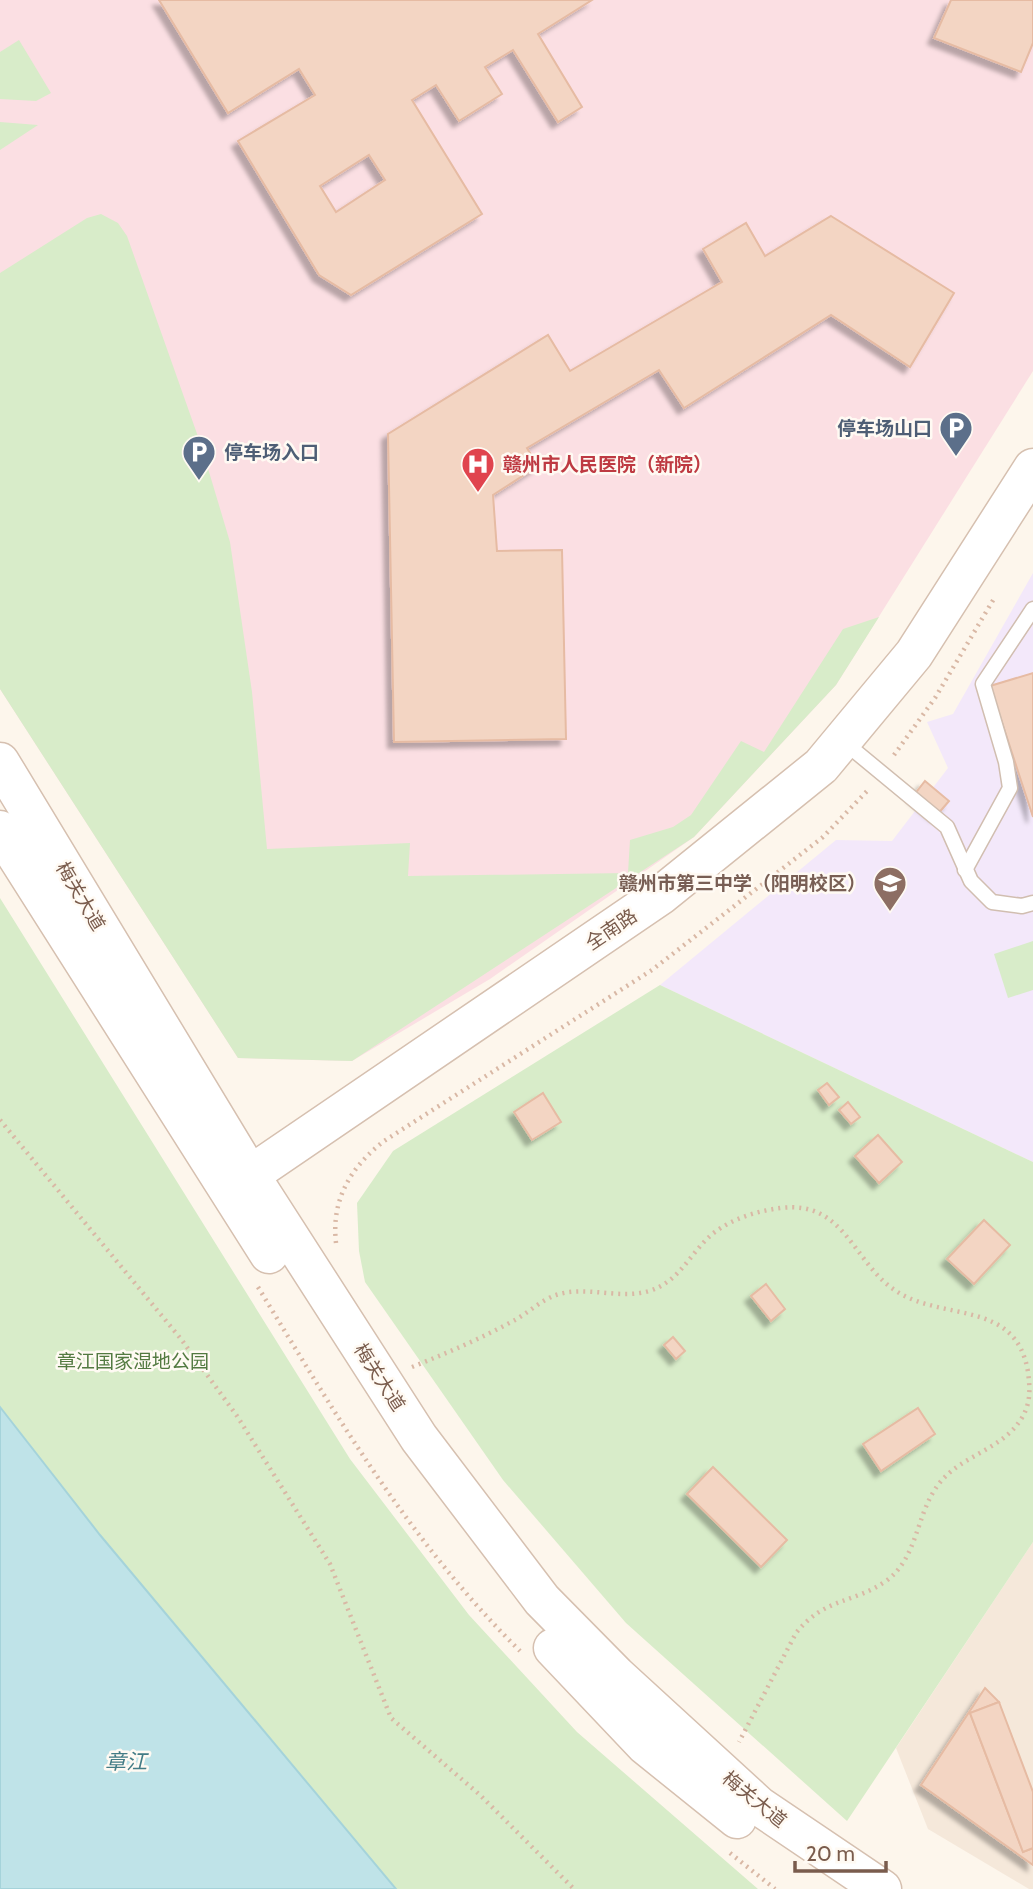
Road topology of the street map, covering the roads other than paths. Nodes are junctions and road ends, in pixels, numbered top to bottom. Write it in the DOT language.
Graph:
graph roads {
  1 [pos="1033,468"];
  2 [pos="1033,609"];
  3 [pos="843,741"];
  4 [pos="0,762"];
  5 [pos="0,830"];
  6 [pos="965,870"];
  7 [pos="1033,902"];
  8 [pos="237,1181"];
  9 [pos="841,1889"];
  10 [pos="882,1889"];
  1 -- 3 [label="main road, 全南路"];
  2 -- 6 [label="lane"];
  3 -- 6 [label="lane"];
  3 -- 8 [label="main road, 全南路"];
  4 -- 8 [label="main road, 梅关大道"];
  5 -- 8 [label="main road, 梅关大道"];
  6 -- 7 [label="lane"];
  8 -- 9 [label="main road, 梅关大道"];
  8 -- 10 [label="main road, 梅关大道"];
}
